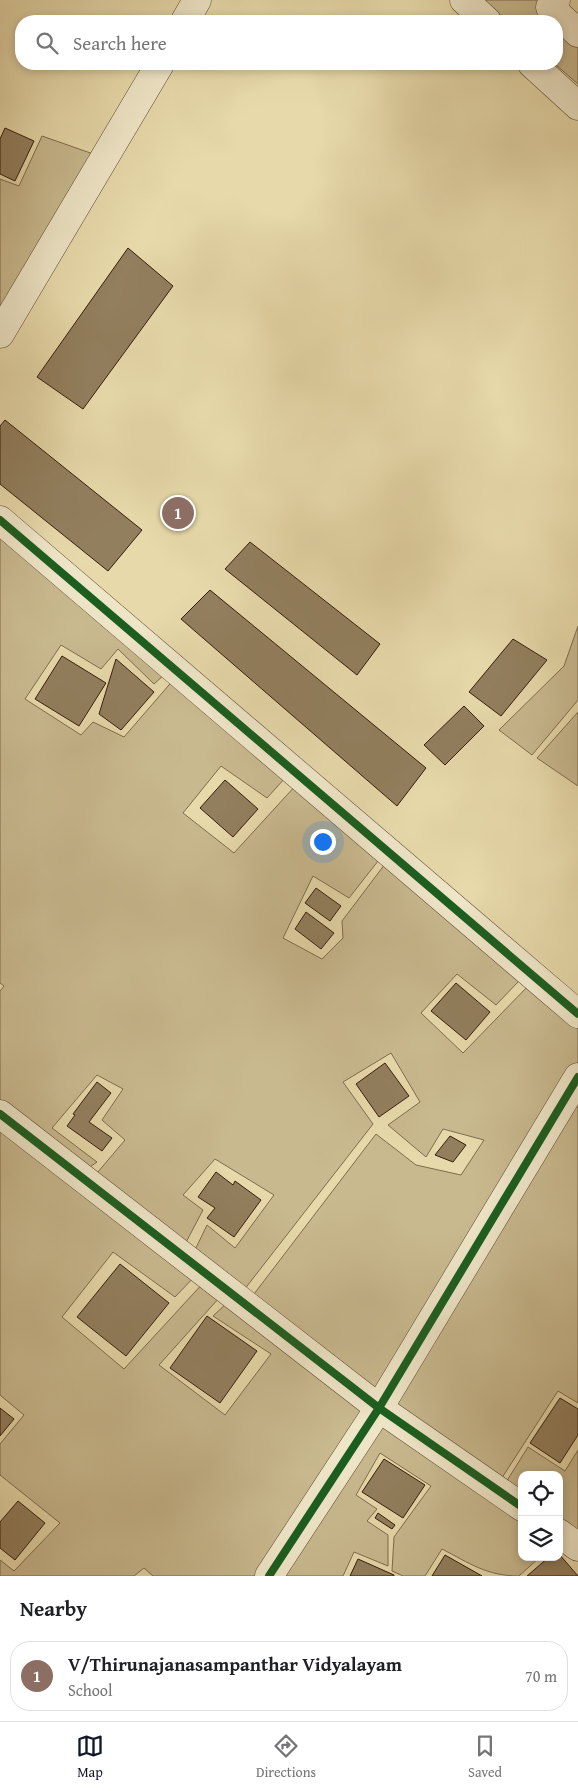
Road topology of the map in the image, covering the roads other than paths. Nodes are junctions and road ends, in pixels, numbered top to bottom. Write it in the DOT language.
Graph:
graph roads {
  1 [pos="197,0"];
  2 [pos="464,0"];
  3 [pos="556,0"];
  4 [pos="188,15"];
  5 [pos="480,15"];
  6 [pos="559,15"];
  7 [pos="563,19"];
  8 [pos="578,33"];
  9 [pos="156,70"];
  10 [pos="539,70"];
  11 [pos="578,106"];
  12 [pos="0,334"];
  13 [pos="0,520"];
  14 [pos="578,1014"];
  15 [pos="578,1077"];
  16 [pos="0,1114"];
  17 [pos="379,1408"];
  18 [pos="518,1505"];
  19 [pos="563,1537"];
  20 [pos="578,1546"];
  21 [pos="268,1576"];
  1 -- 4 [label="street"];
  2 -- 5 [label="street"];
  3 -- 6 [label="street"];
  7 -- 8 [label="street"];
  9 -- 12 [label="street"];
  10 -- 11 [label="street"];
  13 -- 14 [label="street"];
  15 -- 17 [label="street"];
  16 -- 17 [label="street"];
  17 -- 18 [label="street"];
  17 -- 21 [label="street"];
  19 -- 20 [label="street"];
}
